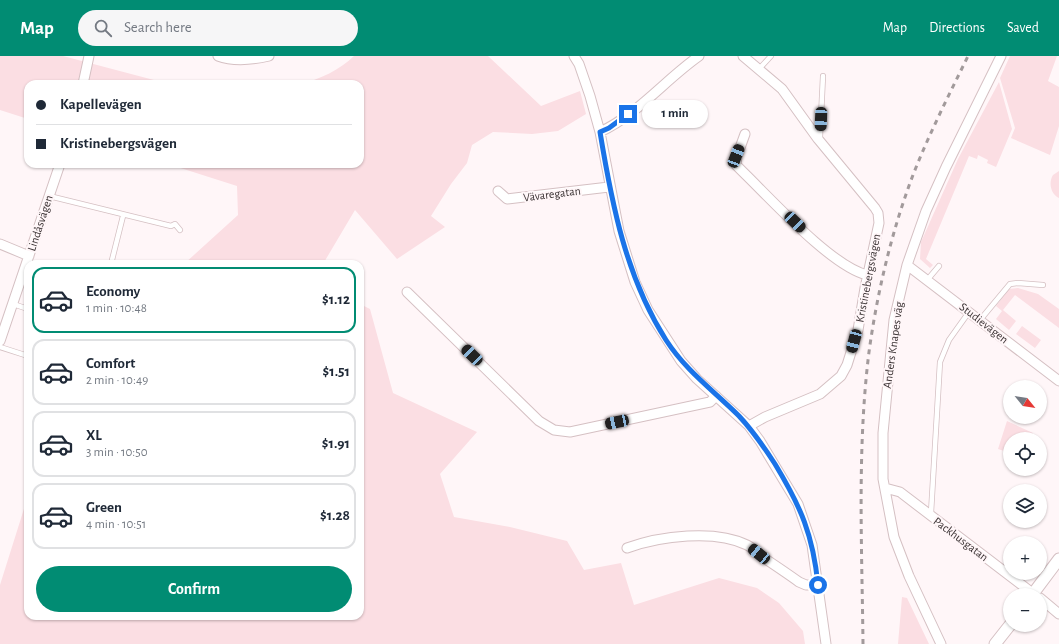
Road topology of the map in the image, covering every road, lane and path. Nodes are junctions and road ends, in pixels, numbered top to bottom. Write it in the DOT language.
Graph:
graph roads {
  1 [pos="89,56"];
  2 [pos="218,56"];
  3 [pos="269,56"];
  4 [pos="574,56"];
  5 [pos="699,56"];
  6 [pos="743,56"];
  7 [pos="771,56"];
  8 [pos="1001,56"];
  9 [pos="759,69"];
  10 [pos="823,76"];
  11 [pos="84,80"];
  12 [pos="600,132"];
  13 [pos="745,134"];
  14 [pos="818,139"];
  15 [pos="59,168"];
  16 [pos="610,187"];
  17 [pos="498,191"];
  18 [pos="49,196"];
  19 [pos="123,216"];
  20 [pos="180,230"];
  21 [pos="0,244"];
  22 [pos="29,256"];
  23 [pos="28,260"];
  24 [pos="112,260"];
  25 [pos="908,265"];
  26 [pos="939,266"];
  27 [pos="24,271"];
  28 [pos="867,275"];
  29 [pos="928,279"];
  30 [pos="1043,285"];
  31 [pos="407,292"];
  32 [pos="13,304"];
  33 [pos="24,308"];
  34 [pos="969,312"];
  35 [pos="980,320"];
  36 [pos="0,341"];
  37 [pos="0,347"];
  38 [pos="24,355"];
  39 [pos="1059,381"];
  40 [pos="716,396"];
  41 [pos="748,426"];
  42 [pos="885,488"];
  43 [pos="931,513"];
  44 [pos="627,548"];
  45 [pos="1059,559"];
  46 [pos="818,585"];
  47 [pos="1025,588"];
  48 [pos="1040,588"];
  49 [pos="1047,605"];
  50 [pos="1059,614"];
  51 [pos="1004,632"];
  52 [pos="826,644"];
  53 [pos="941,644"];
  54 [pos="995,644"];
  1 -- 11 [label="street"];
  2 -- 3 [label="street"];
  4 -- 12 [label="street"];
  5 -- 12 [label="street"];
  6 -- 9 [label="street, Kristinebergsvägen"];
  7 -- 9 [label="lane"];
  8 -- 25 [label="street, Anders Knapes väg"];
  9 -- 14 [label="street, Kristinebergsvägen"];
  10 -- 14 [label="lane"];
  12 -- 16 [label="street"];
  13 -- 28 [label="street"];
  14 -- 28 [label="street, Kristinebergsvägen"];
  15 -- 18 [label="street, Lindåsvägen"];
  16 -- 17 [label="street, Vävaregatan"];
  16 -- 40 [label="street"];
  18 -- 19 [label="lane"];
  18 -- 22 [label="street, Lindåsvägen"];
  19 -- 20 [label="lane"];
  19 -- 24 [label="lane"];
  21 -- 22 [label="street"];
  22 -- 23 [label="street, Lindåsvägen"];
  25 -- 29 [label="street, Studievägen"];
  25 -- 42 [label="street, Anders Knapes väg"];
  26 -- 29 [label="lane"];
  27 -- 32 [label="street, Lindåsvägen"];
  28 -- 41 [label="street, Kristinebergsvägen"];
  29 -- 34 [label="street, Studievägen"];
  30 -- 35 [label="lane"];
  31 -- 40 [label="street"];
  32 -- 33 [label="lane"];
  32 -- 36 [label="street, Lindåsvägen"];
  34 -- 35 [label="street, Studievägen"];
  34 -- 43 [label="lane"];
  35 -- 39 [label="street, Studievägen"];
  37 -- 38 [label="lane"];
  40 -- 41 [label="street"];
  41 -- 46 [label="street"];
  42 -- 47 [label="street, Packhusgatan"];
  42 -- 53 [label="street, Anders Knapes väg"];
  44 -- 46 [label="street"];
  45 -- 48 [label="street"];
  46 -- 52 [label="street"];
  49 -- 50 [label="street, Packhusgatan"];
  51 -- 54 [label="street"];
}
